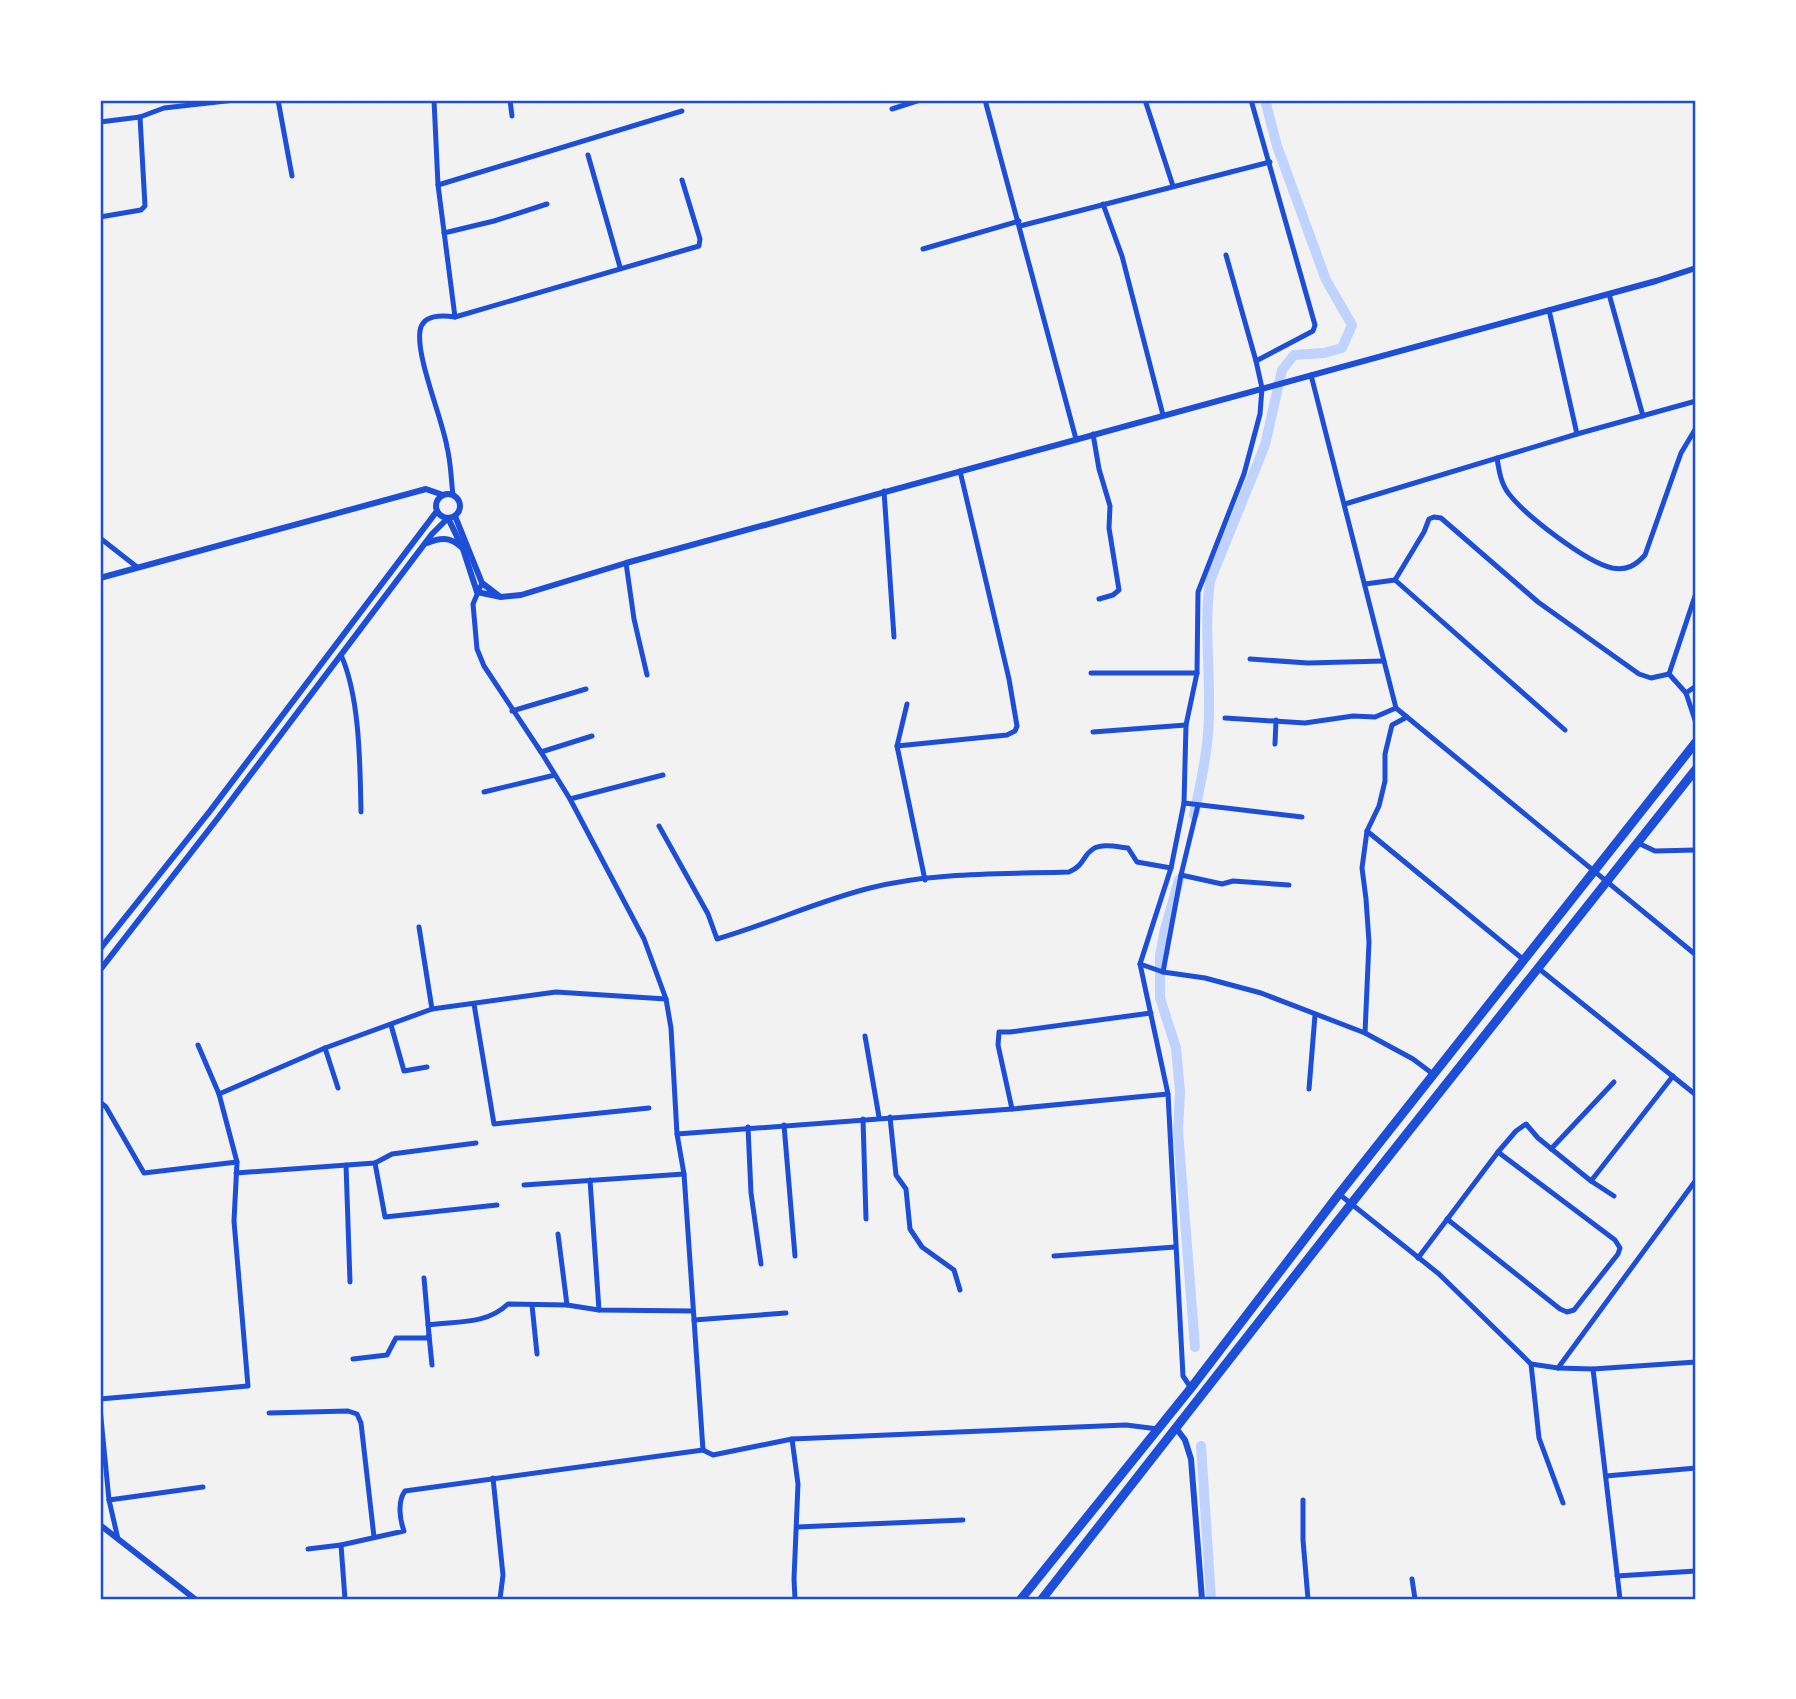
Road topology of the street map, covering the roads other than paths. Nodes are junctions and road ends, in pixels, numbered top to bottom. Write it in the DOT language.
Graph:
graph roads {
  1 [pos="160,100"];
  2 [pos="234,100"];
  3 [pos="278,100"];
  4 [pos="434,100"];
  5 [pos="510,100"];
  6 [pos="920,100"];
  7 [pos="985,100"];
  8 [pos="1146,100"];
  9 [pos="1251,100"];
  10 [pos="214,101"];
  11 [pos="164,108"];
  12 [pos="892,109"];
  13 [pos="682,111"];
  14 [pos="512,116"];
  15 [pos="140,117"];
  16 [pos="100,122"];
  17 [pos="587,155"];
  18 [pos="1270,162"];
  19 [pos="292,176"];
  20 [pos="682,180"];
  21 [pos="439,185"];
  22 [pos="1173,186"];
  23 [pos="547,204"];
  24 [pos="1103,204"];
  25 [pos="100,217"];
  26 [pos="1019,223"];
  27 [pos="444,233"];
  28 [pos="923,249"];
  29 [pos="1226,256"];
  30 [pos="620,267"];
  31 [pos="1696,268"];
  32 [pos="1609,294"];
  33 [pos="1549,310"];
  34 [pos="455,317"];
  35 [pos="1256,361"];
  36 [pos="1311,375"];
  37 [pos="1262,388"];
  38 [pos="1696,401"];
  39 [pos="1163,415"];
  40 [pos="1643,416"];
  41 [pos="1696,428"];
  42 [pos="1093,434"];
  43 [pos="1577,434"];
  44 [pos="1076,439"];
  45 [pos="1497,458"];
  46 [pos="960,471"];
  47 [pos="884,491"];
  48 [pos="443,495"];
  49 [pos="453,495"];
  50 [pos="1345,505"];
  51 [pos="438,510"];
  52 [pos="452,517"];
  53 [pos="100,538"];
  54 [pos="425,544"];
  55 [pos="463,549"];
  56 [pos="626,563"];
  57 [pos="137,567"];
  58 [pos="100,578"];
  59 [pos="1395,580"];
  60 [pos="482,583"];
  61 [pos="1365,584"];
  62 [pos="477,592"];
  63 [pos="1696,593"];
  64 [pos="501,597"];
  65 [pos="1099,598"];
  66 [pos="894,636"];
  67 [pos="341,655"];
  68 [pos="1250,659"];
  69 [pos="1384,660"];
  70 [pos="1091,673"];
  71 [pos="1197,673"];
  72 [pos="1669,674"];
  73 [pos="647,676"];
  74 [pos="1696,686"];
  75 [pos="586,689"];
  76 [pos="1686,693"];
  77 [pos="907,704"];
  78 [pos="1396,708"];
  79 [pos="512,711"];
  80 [pos="1225,718"];
  81 [pos="1407,718"];
  82 [pos="1276,720"];
  83 [pos="1696,723"];
  84 [pos="1186,725"];
  85 [pos="1565,730"];
  86 [pos="1093,732"];
  87 [pos="592,736"];
  88 [pos="1696,743"];
  89 [pos="1275,744"];
  90 [pos="897,746"];
  91 [pos="541,752"];
  92 [pos="1696,769"];
  93 [pos="555,775"];
  94 [pos="663,775"];
  95 [pos="484,792"];
  96 [pos="570,799"];
  97 [pos="1184,803"];
  98 [pos="1198,805"];
  99 [pos="361,812"];
  100 [pos="1302,817"];
  101 [pos="659,826"];
  102 [pos="1367,831"];
  103 [pos="1638,843"];
  104 [pos="1696,850"];
  105 [pos="1171,868"];
  106 [pos="1595,873"];
  107 [pos="1181,875"];
  108 [pos="925,880"];
  109 [pos="1606,883"];
  110 [pos="1289,886"];
  111 [pos="419,927"];
  112 [pos="100,949"];
  113 [pos="1696,955"];
  114 [pos="1524,960"];
  115 [pos="1140,964"];
  116 [pos="1538,968"];
  117 [pos="100,970"];
  118 [pos="1163,972"];
  119 [pos="666,999"];
  120 [pos="474,1004"];
  121 [pos="432,1009"];
  122 [pos="1151,1013"];
  123 [pos="1315,1015"];
  124 [pos="391,1025"];
  125 [pos="1365,1033"];
  126 [pos="865,1036"];
  127 [pos="198,1045"];
  128 [pos="325,1048"];
  129 [pos="427,1068"];
  130 [pos="1433,1074"];
  131 [pos="1673,1076"];
  132 [pos="1614,1082"];
  133 [pos="338,1088"];
  134 [pos="1309,1089"];
  135 [pos="219,1094"];
  136 [pos="1168,1094"];
  137 [pos="1696,1095"];
  138 [pos="100,1102"];
  139 [pos="649,1108"];
  140 [pos="1012,1109"];
  141 [pos="878,1117"];
  142 [pos="890,1117"];
  143 [pos="863,1119"];
  144 [pos="785,1125"];
  145 [pos="748,1127"];
  146 [pos="677,1134"];
  147 [pos="477,1143"];
  148 [pos="1551,1149"];
  149 [pos="1498,1152"];
  150 [pos="237,1162"];
  151 [pos="376,1163"];
  152 [pos="346,1165"];
  153 [pos="236,1172"];
  154 [pos="684,1174"];
  155 [pos="1696,1180"];
  156 [pos="590,1181"];
  157 [pos="1591,1181"];
  158 [pos="524,1185"];
  159 [pos="1339,1195"];
  160 [pos="1614,1196"];
  161 [pos="1351,1204"];
  162 [pos="497,1205"];
  163 [pos="866,1219"];
  164 [pos="1447,1219"];
  165 [pos="558,1234"];
  166 [pos="1175,1247"];
  167 [pos="795,1256"];
  168 [pos="1054,1256"];
  169 [pos="1419,1258"];
  170 [pos="761,1264"];
  171 [pos="424,1278"];
  172 [pos="350,1282"];
  173 [pos="960,1290"];
  174 [pos="532,1304"];
  175 [pos="567,1305"];
  176 [pos="599,1310"];
  177 [pos="694,1311"];
  178 [pos="786,1313"];
  179 [pos="694,1320"];
  180 [pos="428,1325"];
  181 [pos="429,1335"];
  182 [pos="537,1354"];
  183 [pos="353,1359"];
  184 [pos="1696,1362"];
  185 [pos="1531,1364"];
  186 [pos="432,1365"];
  187 [pos="1558,1368"];
  188 [pos="1593,1369"];
  189 [pos="1191,1388"];
  190 [pos="100,1399"];
  191 [pos="100,1408"];
  192 [pos="269,1413"];
  193 [pos="1176,1428"];
  194 [pos="1158,1429"];
  195 [pos="792,1439"];
  196 [pos="703,1450"];
  197 [pos="1696,1468"];
  198 [pos="1606,1476"];
  199 [pos="493,1478"];
  200 [pos="203,1486"];
  201 [pos="109,1500"];
  202 [pos="1303,1500"];
  203 [pos="1563,1503"];
  204 [pos="964,1520"];
  205 [pos="100,1525"];
  206 [pos="797,1527"];
  207 [pos="374,1537"];
  208 [pos="118,1539"];
  209 [pos="341,1545"];
  210 [pos="308,1549"];
  211 [pos="1696,1571"];
  212 [pos="1617,1576"];
  213 [pos="1412,1579"];
  214 [pos="195,1599"];
  215 [pos="345,1599"];
  216 [pos="500,1599"];
  217 [pos="795,1599"];
  218 [pos="1021,1599"];
  219 [pos="1042,1599"];
  220 [pos="1202,1599"];
  221 [pos="1308,1599"];
  222 [pos="1415,1599"];
  223 [pos="1620,1599"];
  1 -- 11 [label="street"];
  2 -- 10 [label="street"];
  3 -- 19 [label="street"];
  4 -- 21 [label="street"];
  5 -- 14 [label="street"];
  6 -- 12 [label="street"];
  7 -- 26 [label="street"];
  8 -- 22 [label="street"];
  9 -- 18 [label="street"];
  10 -- 11 [label="street"];
  11 -- 15 [label="street"];
  13 -- 21 [label="street"];
  15 -- 16 [label="street"];
  15 -- 25 [label="street"];
  17 -- 30 [label="street"];
  18 -- 22 [label="street"];
  18 -- 35 [label="street"];
  20 -- 30 [label="street"];
  21 -- 27 [label="street"];
  22 -- 24 [label="street"];
  23 -- 27 [label="street"];
  24 -- 26 [label="street"];
  24 -- 39 [label="street"];
  26 -- 28 [label="street"];
  26 -- 44 [label="street"];
  27 -- 34 [label="street"];
  29 -- 35 [label="street"];
  30 -- 34 [label="street"];
  31 -- 32 [label="street"];
  32 -- 33 [label="street"];
  32 -- 40 [label="street"];
  33 -- 36 [label="street"];
  33 -- 43 [label="street"];
  34 -- 49 [label="street"];
  35 -- 37 [label="street"];
  36 -- 37 [label="street"];
  36 -- 50 [label="street"];
  37 -- 39 [label="street"];
  37 -- 71 [label="street"];
  38 -- 40 [label="street"];
  39 -- 42 [label="street"];
  40 -- 43 [label="street"];
  41 -- 45 [label="street"];
  42 -- 44 [label="street"];
  42 -- 65 [label="street"];
  43 -- 45 [label="street"];
  44 -- 46 [label="street"];
  45 -- 50 [label="street"];
  46 -- 47 [label="street"];
  46 -- 90 [label="street"];
  47 -- 56 [label="street"];
  47 -- 66 [label="street"];
  48 -- 49 [label="street"];
  48 -- 51 [label="street"];
  48 -- 57 [label="street"];
  49 -- 52 [label="street"];
  50 -- 61 [label="street"];
  51 -- 52 [label="street"];
  51 -- 112 [label="street"];
  52 -- 54 [label="street"];
  52 -- 55 [label="street"];
  52 -- 60 [label="street"];
  53 -- 57 [label="street"];
  54 -- 55 [label="street"];
  54 -- 67 [label="street"];
  55 -- 62 [label="street"];
  56 -- 64 [label="street"];
  56 -- 73 [label="street"];
  57 -- 58 [label="street"];
  59 -- 61 [label="street"];
  59 -- 72 [label="street"];
  59 -- 85 [label="street"];
  60 -- 62 [label="street"];
  60 -- 64 [label="street"];
  61 -- 69 [label="street"];
  62 -- 64 [label="street"];
  62 -- 79 [label="street"];
  63 -- 72 [label="street"];
  67 -- 99 [label="street"];
  67 -- 117 [label="street"];
  68 -- 69 [label="street"];
  69 -- 78 [label="street"];
  70 -- 71 [label="street"];
  71 -- 84 [label="street"];
  72 -- 76 [label="street"];
  74 -- 76 [label="street"];
  75 -- 79 [label="street"];
  76 -- 83 [label="street"];
  77 -- 90 [label="street"];
  78 -- 81 [label="street"];
  78 -- 82 [label="street"];
  79 -- 91 [label="street"];
  80 -- 82 [label="street"];
  81 -- 102 [label="street"];
  81 -- 106 [label="street"];
  82 -- 89 [label="street"];
  84 -- 86 [label="street"];
  84 -- 97 [label="street"];
  87 -- 91 [label="street"];
  88 -- 106 [label="highway"];
  90 -- 108 [label="street"];
  91 -- 93 [label="street"];
  92 -- 103 [label="highway"];
  93 -- 95 [label="street"];
  93 -- 96 [label="street"];
  94 -- 96 [label="street"];
  96 -- 119 [label="street"];
  97 -- 98 [label="street"];
  97 -- 105 [label="street"];
  98 -- 100 [label="street"];
  98 -- 107 [label="street"];
  101 -- 108 [label="street"];
  102 -- 114 [label="street"];
  102 -- 125 [label="street"];
  103 -- 104 [label="street"];
  103 -- 109 [label="highway"];
  105 -- 108 [label="street"];
  105 -- 115 [label="street"];
  106 -- 109 [label="street"];
  106 -- 114 [label="highway"];
  107 -- 110 [label="street"];
  107 -- 118 [label="street"];
  109 -- 113 [label="street"];
  109 -- 116 [label="highway"];
  111 -- 121 [label="street"];
  114 -- 130 [label="highway"];
  115 -- 118 [label="street"];
  115 -- 122 [label="street"];
  116 -- 131 [label="street"];
  116 -- 161 [label="highway"];
  118 -- 123 [label="street"];
  119 -- 120 [label="street"];
  119 -- 146 [label="street"];
  120 -- 121 [label="street"];
  120 -- 139 [label="street"];
  121 -- 124 [label="street"];
  122 -- 136 [label="street"];
  122 -- 140 [label="street"];
  123 -- 125 [label="street"];
  123 -- 134 [label="street"];
  124 -- 128 [label="street"];
  124 -- 129 [label="street"];
  125 -- 130 [label="street"];
  126 -- 141 [label="street"];
  127 -- 135 [label="street"];
  128 -- 133 [label="street"];
  128 -- 135 [label="street"];
  130 -- 159 [label="highway"];
  131 -- 137 [label="street"];
  131 -- 157 [label="street"];
  132 -- 148 [label="street"];
  135 -- 150 [label="street"];
  136 -- 140 [label="street"];
  136 -- 166 [label="street"];
  138 -- 150 [label="street"];
  140 -- 142 [label="street"];
  141 -- 142 [label="street"];
  141 -- 143 [label="street"];
  142 -- 173 [label="street"];
  143 -- 144 [label="street"];
  143 -- 163 [label="street"];
  144 -- 145 [label="street"];
  144 -- 167 [label="street"];
  145 -- 146 [label="street"];
  145 -- 170 [label="street"];
  146 -- 154 [label="street"];
  147 -- 151 [label="street"];
  148 -- 149 [label="street"];
  148 -- 157 [label="street"];
  149 -- 164 [label="street"];
  149 -- 164 [label="street"];
  150 -- 153 [label="street"];
  151 -- 152 [label="street"];
  151 -- 162 [label="street"];
  152 -- 153 [label="street"];
  152 -- 172 [label="street"];
  153 -- 190 [label="street"];
  154 -- 156 [label="street"];
  154 -- 177 [label="street"];
  155 -- 187 [label="street"];
  156 -- 158 [label="street"];
  156 -- 176 [label="street"];
  157 -- 160 [label="street"];
  159 -- 161 [label="street"];
  159 -- 189 [label="highway"];
  161 -- 169 [label="street"];
  161 -- 193 [label="highway"];
  164 -- 169 [label="street"];
  165 -- 175 [label="street"];
  166 -- 168 [label="street"];
  166 -- 189 [label="street"];
  169 -- 185 [label="street"];
  171 -- 180 [label="street"];
  174 -- 175 [label="street"];
  174 -- 180 [label="street"];
  174 -- 182 [label="street"];
  175 -- 176 [label="street"];
  176 -- 177 [label="street"];
  177 -- 179 [label="street"];
  178 -- 179 [label="street"];
  179 -- 196 [label="street"];
  180 -- 181 [label="street"];
  181 -- 183 [label="street"];
  181 -- 186 [label="street"];
  184 -- 188 [label="street"];
  185 -- 187 [label="street"];
  185 -- 203 [label="street"];
  187 -- 188 [label="street"];
  188 -- 198 [label="street"];
  189 -- 194 [label="highway"];
  191 -- 201 [label="street"];
  192 -- 207 [label="street"];
  193 -- 219 [label="highway"];
  193 -- 220 [label="street"];
  194 -- 195 [label="street"];
  194 -- 218 [label="highway"];
  195 -- 196 [label="street"];
  195 -- 206 [label="street"];
  196 -- 199 [label="street"];
  197 -- 198 [label="street"];
  198 -- 212 [label="street"];
  199 -- 207 [label="street"];
  199 -- 216 [label="street"];
  200 -- 201 [label="street"];
  201 -- 208 [label="street"];
  202 -- 221 [label="street"];
  204 -- 206 [label="street"];
  205 -- 208 [label="street"];
  206 -- 217 [label="street"];
  207 -- 209 [label="street"];
  208 -- 214 [label="street"];
  209 -- 210 [label="street"];
  209 -- 215 [label="street"];
  211 -- 212 [label="street"];
  212 -- 223 [label="street"];
  213 -- 222 [label="street"];
}
